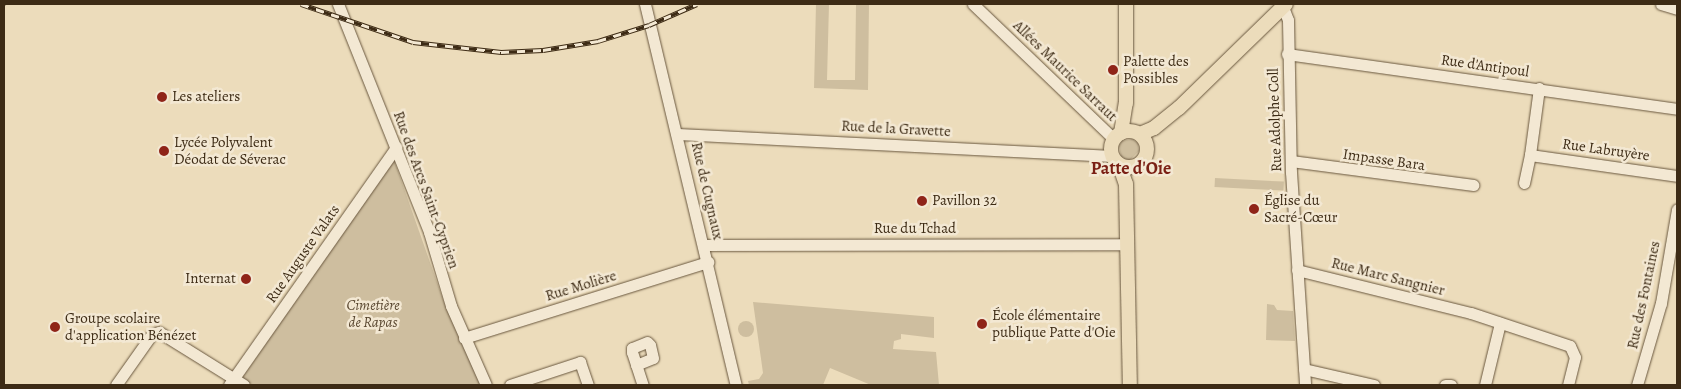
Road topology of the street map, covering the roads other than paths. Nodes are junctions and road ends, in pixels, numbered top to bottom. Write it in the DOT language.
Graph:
graph roads {
  1 [pos="338,4"];
  2 [pos="644,4"];
  3 [pos="974,4"];
  4 [pos="1126,4"];
  5 [pos="1661,4"];
  6 [pos="1282,8"];
  7 [pos="1677,9"];
  8 [pos="1288,54"];
  9 [pos="1539,88"];
  10 [pos="1126,103"];
  11 [pos="1178,108"];
  12 [pos="1677,110"];
  13 [pos="678,134"];
  14 [pos="1139,134"];
  15 [pos="1117,136"];
  16 [pos="396,147"];
  17 [pos="1147,151"];
  18 [pos="1530,155"];
  19 [pos="1115,160"];
  20 [pos="1291,161"];
  21 [pos="1139,165"];
  22 [pos="1677,176"];
  23 [pos="1524,184"];
  24 [pos="1473,185"];
  25 [pos="1677,209"];
  26 [pos="1126,244"];
  27 [pos="704,245"];
  28 [pos="708,262"];
  29 [pos="1129,262"];
  30 [pos="1298,270"];
  31 [pos="1500,323"];
  32 [pos="464,338"];
  33 [pos="636,365"];
  34 [pos="1304,369"];
  35 [pos="546,380"];
  36 [pos="236,383"];
  37 [pos="116,385"];
  38 [pos="486,385"];
  39 [pos="510,385"];
  40 [pos="588,385"];
  41 [pos="643,385"];
  42 [pos="734,385"];
  43 [pos="1130,385"];
  44 [pos="1305,385"];
  45 [pos="1374,385"];
  46 [pos="1485,385"];
  47 [pos="1568,385"];
  48 [pos="1637,385"];
  1 -- 16 [label="street, Rue des Arcs Saint-Cyprien"];
  2 -- 13 [label="street, Rue de Cugnaux"];
  3 -- 15 [label="street, Allées Maurice Sarraut"];
  4 -- 10 [label="main road"];
  5 -- 7 [label="street"];
  6 -- 8 [label="street, Rue Adolphe Coll"];
  6 -- 11 [label="main road"];
  8 -- 9 [label="street, Rue d'Antipoul"];
  8 -- 20 [label="street, Rue Adolphe Coll"];
  9 -- 12 [label="street, Rue d'Antipoul"];
  9 -- 18 [label="street"];
  10 -- 14 [label="main road"];
  10 -- 15 [label="main road"];
  11 -- 14 [label="main road"];
  11 -- 17 [label="main road"];
  13 -- 19 [label="street, Rue de la Gravette"];
  13 -- 27 [label="street, Rue de Cugnaux"];
  14 -- 15 [label="main road"];
  14 -- 17 [label="main road"];
  15 -- 19 [label="main road"];
  16 -- 32 [label="street, Rue des Arcs Saint-Cyprien"];
  16 -- 36 [label="street, Rue Auguste Valats"];
  17 -- 21 [label="main road"];
  18 -- 22 [label="street, Rue Labruyère"];
  18 -- 23 [label="street"];
  19 -- 21 [label="main road"];
  19 -- 26 [label="main road"];
  20 -- 24 [label="street, Impasse Bara"];
  20 -- 30 [label="street, Rue Adolphe Coll"];
  21 -- 29 [label="main road"];
  25 -- 48 [label="street, Rue des Fontaines"];
  26 -- 27 [label="street, Rue du Tchad"];
  26 -- 29 [label="main road"];
  27 -- 28 [label="street, Rue de Cugnaux"];
  28 -- 32 [label="street, Rue Molière"];
  28 -- 42 [label="street, Rue de Cugnaux"];
  29 -- 43 [label="main road"];
  30 -- 31 [label="street, Rue Marc Sangnier"];
  30 -- 34 [label="street, Rue Adolphe Coll"];
  31 -- 46 [label="street"];
  31 -- 47 [label="street, Rue Marc Sangnier"];
  32 -- 38 [label="street, Rue des Arcs Saint-Cyprien"];
  33 -- 41 [label="street"];
  34 -- 44 [label="street, Rue Adolphe Coll"];
  34 -- 45 [label="street"];
  35 -- 39 [label="street"];
  35 -- 40 [label="street"];
  36 -- 37 [label="street"];
}
